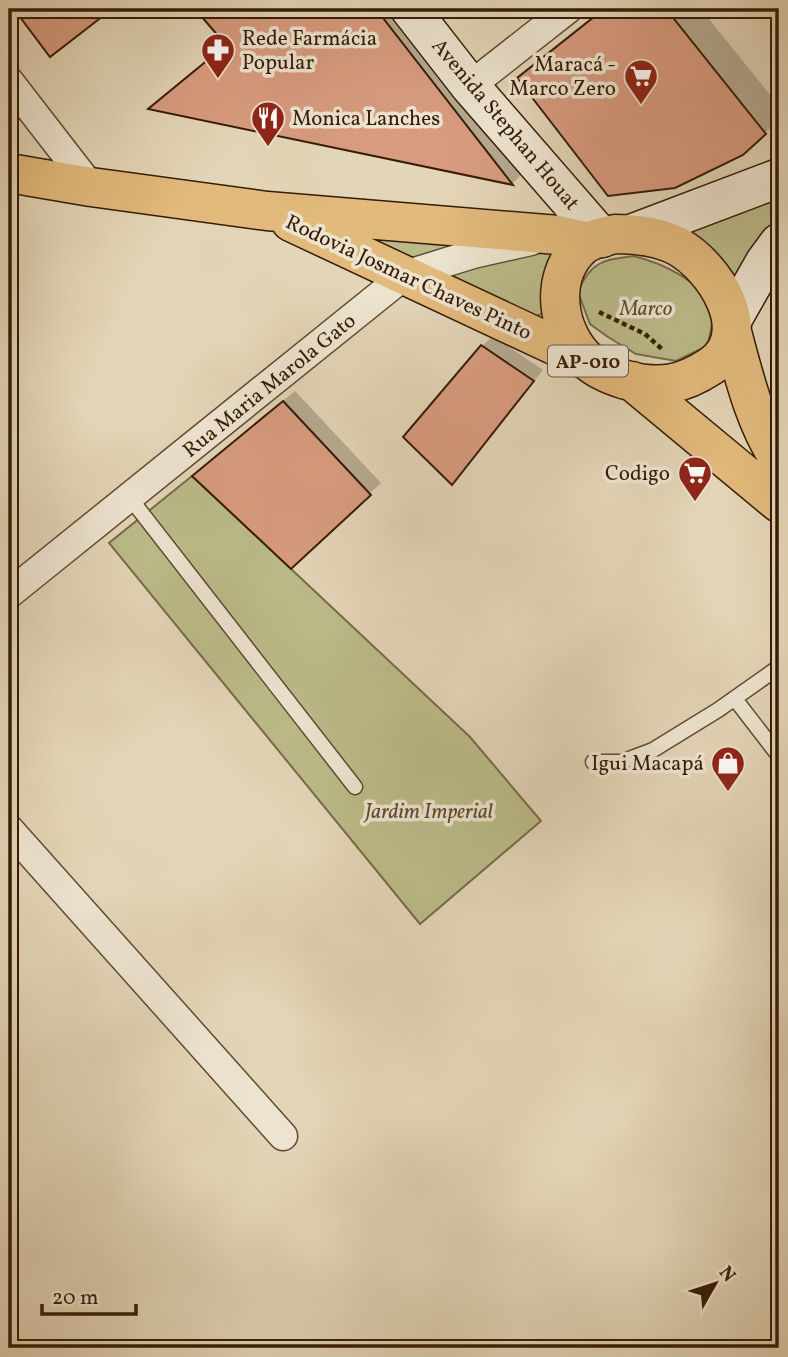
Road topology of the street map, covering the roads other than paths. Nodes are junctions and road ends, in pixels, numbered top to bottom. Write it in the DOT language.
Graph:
graph roads {
  1 [pos="410,9"];
  2 [pos="552,14"];
  3 [pos="9,81"];
  4 [pos="470,86"];
  5 [pos="9,173"];
  6 [pos="779,178"];
  7 [pos="91,187"];
  8 [pos="267,211"];
  9 [pos="595,237"];
  10 [pos="779,243"];
  11 [pos="405,275"];
  12 [pos="732,326"];
  13 [pos="588,361"];
  14 [pos="632,381"];
  15 [pos="779,459"];
  16 [pos="130,498"];
  17 [pos="779,503"];
  18 [pos="9,594"];
  19 [pos="779,667"];
  20 [pos="735,699"];
  21 [pos="779,757"];
  22 [pos="593,762"];
  23 [pos="355,787"];
  24 [pos="9,830"];
  25 [pos="283,1136"];
  1 -- 4 [label="main road, Avenida Stephan Houat"];
  2 -- 4 [label="street"];
  3 -- 7 [label="street"];
  4 -- 9 [label="main road, Avenida Stephan Houat"];
  5 -- 7 [label="main road, Rodovia Josmar Chaves Pinto / AP-010"];
  6 -- 9 [label="main road"];
  7 -- 8 [label="main road, Rodovia Josmar Chaves Pinto / AP-010"];
  8 -- 9 [label="main road, Rodovia Josmar Chaves Pinto / AP-010"];
  8 -- 11 [label="main road, Rodovia Josmar Chaves Pinto / AP-010"];
  9 -- 11 [label="street, Rua Maria Marola Gato"];
  9 -- 12 [label="main road, AP-010"];
  9 -- 13 [label="main road, AP-010"];
  10 -- 12 [label="main road"];
  11 -- 13 [label="main road, Rodovia Josmar Chaves Pinto / AP-010"];
  11 -- 16 [label="street, Rua Maria Marola Gato"];
  12 -- 14 [label="main road, AP-010"];
  12 -- 15 [label="main road, AP-010"];
  13 -- 14 [label="main road, AP-010"];
  14 -- 17 [label="main road, AP-010"];
  16 -- 18 [label="street, Rua Maria Marola Gato"];
  16 -- 23 [label="lane"];
  19 -- 20 [label="lane"];
  20 -- 21 [label="lane"];
  20 -- 22 [label="lane"];
  24 -- 25 [label="street"];
}
